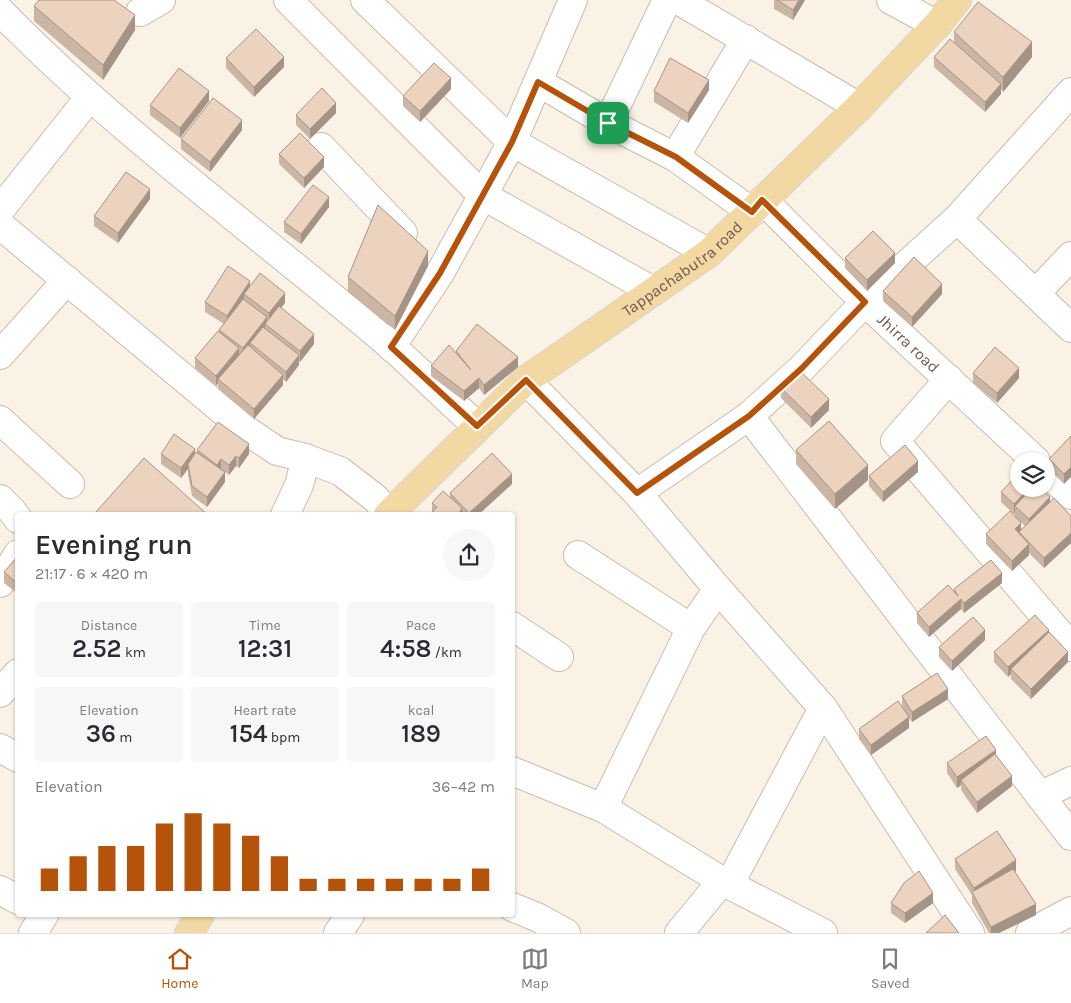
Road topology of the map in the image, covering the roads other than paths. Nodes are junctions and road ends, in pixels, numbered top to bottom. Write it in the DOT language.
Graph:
graph roads {
  1 [pos="288,0"];
  2 [pos="365,0"];
  3 [pos="572,0"];
  4 [pos="667,0"];
  5 [pos="678,0"];
  6 [pos="892,0"];
  7 [pos="957,0"];
  8 [pos="0,11"];
  9 [pos="938,25"];
  10 [pos="746,39"];
  11 [pos="538,82"];
  12 [pos="1071,92"];
  13 [pos="89,98"];
  14 [pos="859,107"];
  15 [pos="608,123"];
  16 [pos="512,142"];
  17 [pos="321,147"];
  18 [pos="676,157"];
  19 [pos="482,195"];
  20 [pos="757,206"];
  21 [pos="0,210"];
  22 [pos="957,218"];
  23 [pos="4,237"];
  24 [pos="709,253"];
  25 [pos="1071,256"];
  26 [pos="440,273"];
  27 [pos="67,280"];
  28 [pos="653,291"];
  29 [pos="1036,293"];
  30 [pos="865,302"];
  31 [pos="1071,328"];
  32 [pos="5,338"];
  33 [pos="391,347"];
  34 [pos="526,380"];
  35 [pos="949,380"];
  36 [pos="749,416"];
  37 [pos="0,420"];
  38 [pos="477,426"];
  39 [pos="1026,452"];
  40 [pos="306,458"];
  41 [pos="1055,479"];
  42 [pos="70,484"];
  43 [pos="637,493"];
  44 [pos="1071,494"];
  45 [pos="0,499"];
  46 [pos="286,512"];
  47 [pos="386,512"];
  48 [pos="390,512"];
  49 [pos="15,515"];
  50 [pos="578,555"];
  51 [pos="15,559"];
  52 [pos="0,583"];
  53 [pos="718,589"];
  54 [pos="515,628"];
  55 [pos="691,628"];
  56 [pos="1071,647"];
  57 [pos="559,657"];
  58 [pos="15,676"];
  59 [pos="0,694"];
  60 [pos="823,708"];
  61 [pos="0,748"];
  62 [pos="15,756"];
  63 [pos="515,773"];
  64 [pos="1071,781"];
  65 [pos="1040,796"];
  66 [pos="602,808"];
  67 [pos="1071,836"];
  68 [pos="725,883"];
  69 [pos="0,890"];
  70 [pos="15,898"];
  71 [pos="515,910"];
  72 [pos="1071,911"];
  73 [pos="42,917"];
  74 [pos="199,917"];
  75 [pos="349,917"];
  76 [pos="534,926"];
  77 [pos="33,933"];
  78 [pos="189,933"];
  79 [pos="338,933"];
  80 [pos="566,933"];
  81 [pos="679,933"];
  82 [pos="823,933"];
  83 [pos="970,933"];
  84 [pos="1030,933"];
  1 -- 19 [label="street"];
  2 -- 16 [label="street"];
  3 -- 11 [label="street"];
  4 -- 15 [label="street"];
  5 -- 10 [label="street"];
  6 -- 9 [label="street"];
  7 -- 9 [label="main road, Tappachabutra road"];
  8 -- 13 [label="street"];
  9 -- 14 [label="main road, Tappachabutra road"];
  10 -- 14 [label="street"];
  10 -- 18 [label="street"];
  11 -- 15 [label="street, Jhirra road"];
  11 -- 16 [label="street"];
  12 -- 22 [label="street"];
  13 -- 21 [label="street"];
  13 -- 33 [label="street"];
  14 -- 20 [label="main road, Tappachabutra road"];
  15 -- 18 [label="street, Jhirra road"];
  16 -- 19 [label="street"];
  16 -- 24 [label="street"];
  17 -- 26 [label="street"];
  18 -- 20 [label="street, Jhirra road"];
  19 -- 26 [label="street"];
  19 -- 28 [label="street"];
  20 -- 24 [label="main road, Tappachabutra road"];
  20 -- 30 [label="street, Jhirra road"];
  22 -- 29 [label="street"];
  22 -- 30 [label="street"];
  23 -- 27 [label="street"];
  24 -- 28 [label="main road, Tappachabutra road"];
  25 -- 29 [label="street"];
  26 -- 33 [label="street"];
  27 -- 32 [label="street"];
  27 -- 40 [label="street"];
  28 -- 34 [label="main road, Tappachabutra road"];
  29 -- 31 [label="street"];
  30 -- 35 [label="street, Jhirra road"];
  30 -- 36 [label="street"];
  33 -- 38 [label="street"];
  34 -- 38 [label="main road, Tappachabutra road"];
  34 -- 43 [label="street"];
  35 -- 39 [label="street, Jhirra road"];
  35 -- 56 [label="street"];
  36 -- 43 [label="street"];
  36 -- 65 [label="street"];
  37 -- 42 [label="street"];
  38 -- 48 [label="main road, Tappachabutra road"];
  40 -- 46 [label="street"];
  40 -- 47 [label="street"];
  41 -- 44 [label="street"];
  43 -- 53 [label="street"];
  45 -- 49 [label="street"];
  50 -- 55 [label="street"];
  51 -- 52 [label="street"];
  53 -- 55 [label="street"];
  53 -- 60 [label="street"];
  54 -- 57 [label="street"];
  55 -- 66 [label="street"];
  58 -- 59 [label="street"];
  60 -- 68 [label="street"];
  60 -- 83 [label="street"];
  61 -- 62 [label="street"];
  63 -- 66 [label="street"];
  64 -- 65 [label="street"];
  65 -- 67 [label="street"];
  66 -- 68 [label="street"];
  68 -- 81 [label="street"];
  68 -- 82 [label="street"];
  69 -- 70 [label="street"];
  71 -- 76 [label="street"];
  72 -- 84 [label="street"];
  73 -- 77 [label="street"];
  74 -- 78 [label="main road"];
  75 -- 79 [label="street"];
  76 -- 80 [label="street"];
}
